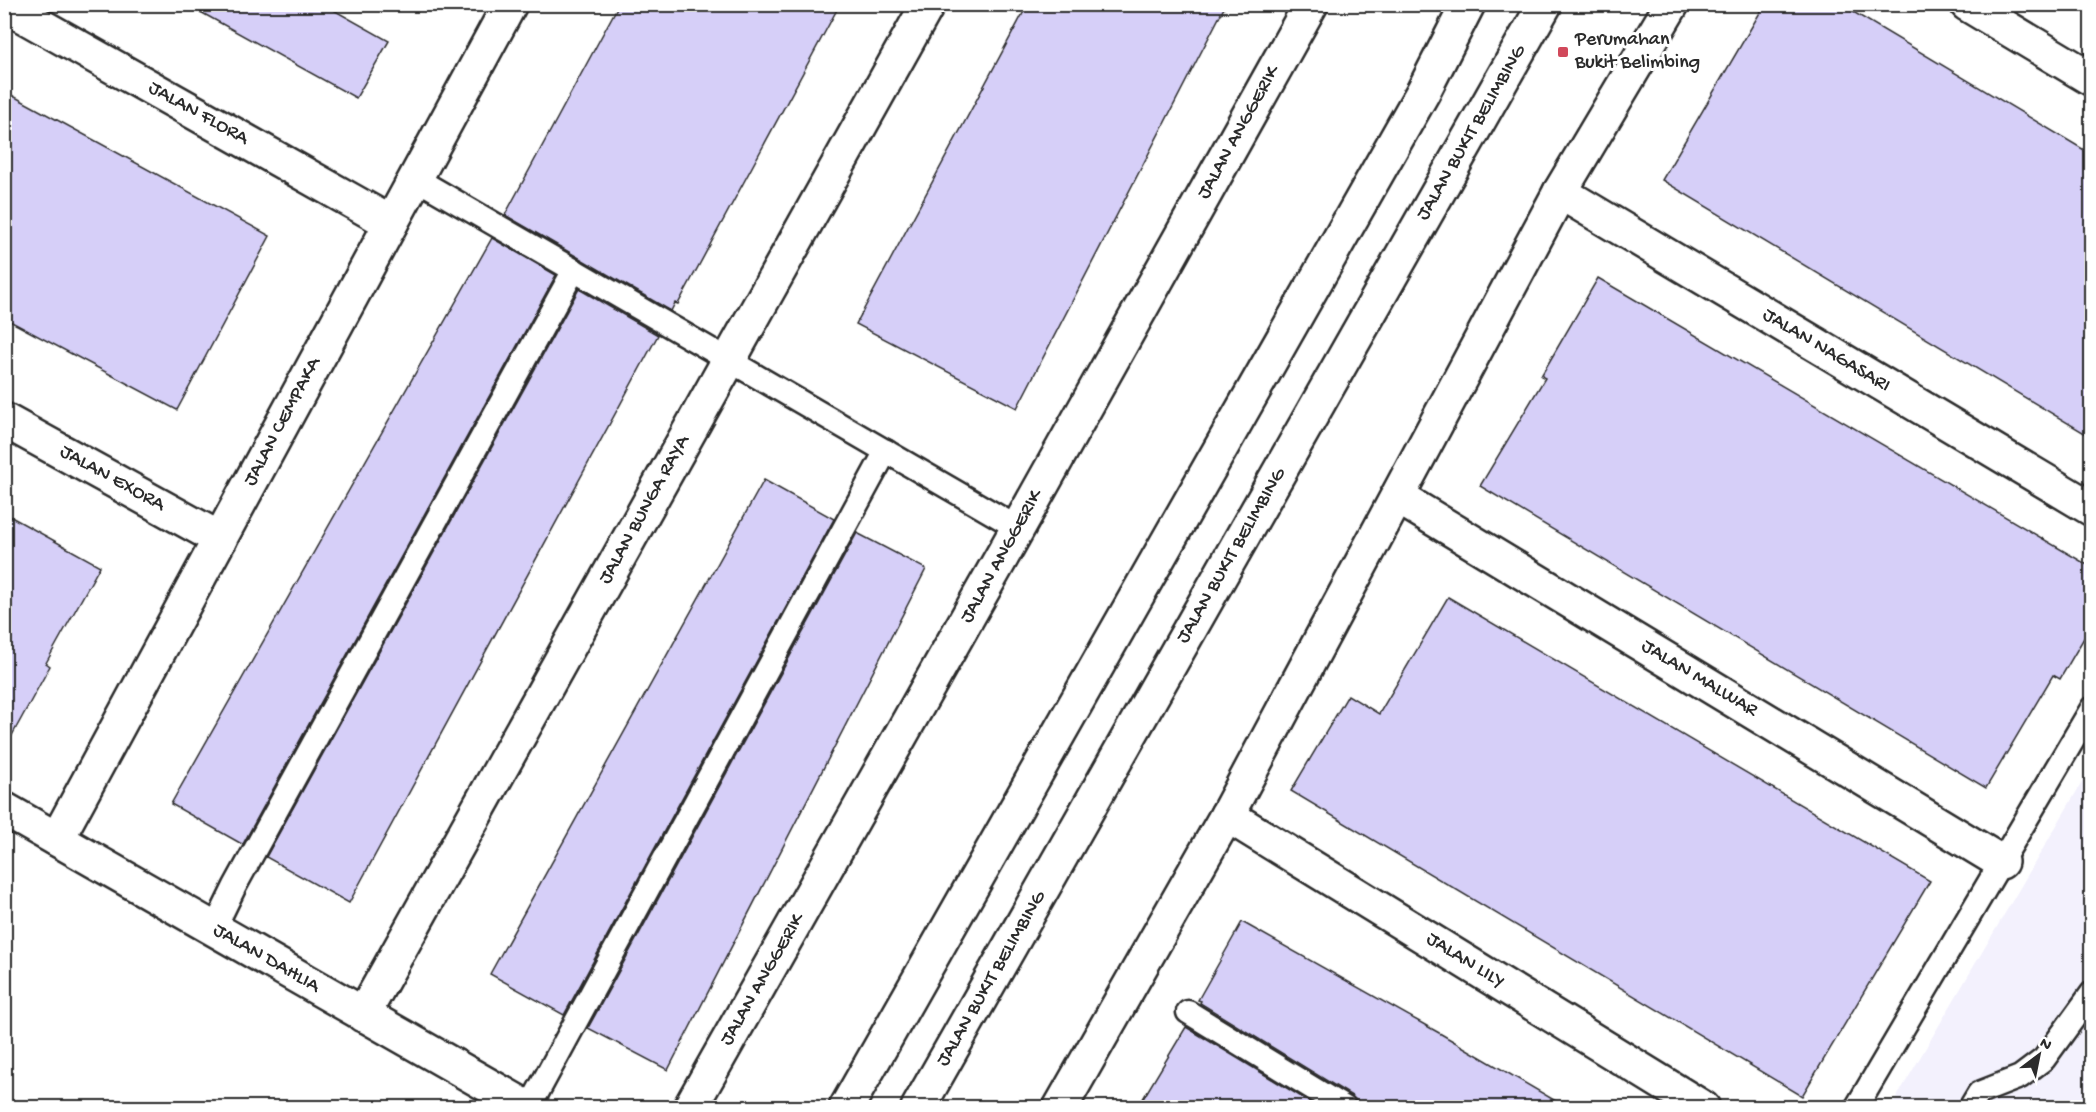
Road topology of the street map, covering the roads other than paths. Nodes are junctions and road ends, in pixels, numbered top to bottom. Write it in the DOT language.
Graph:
graph roads {
  1 [pos="510,4"];
  2 [pos="928,4"];
  3 [pos="1311,4"];
  4 [pos="1468,4"];
  5 [pos="1545,4"];
  6 [pos="1672,4"];
  7 [pos="1967,4"];
  8 [pos="4,5"];
  9 [pos="2091,79"];
  10 [pos="415,178"];
  11 [pos="1560,192"];
  12 [pos="391,223"];
  13 [pos="574,270"];
  14 [pos="729,360"];
  15 [pos="4,420"];
  16 [pos="886,451"];
  17 [pos="1398,497"];
  18 [pos="2091,509"];
  19 [pos="1018,528"];
  20 [pos="220,539"];
  21 [pos="2091,708"];
  22 [pos="4,809"];
  23 [pos="1227,815"];
  24 [pos="57,839"];
  25 [pos="2001,862"];
  26 [pos="214,929"];
  27 [pos="2091,993"];
  28 [pos="1188,1012"];
  29 [pos="363,1015"];
  30 [pos="528,1107"];
  31 [pos="690,1107"];
  32 [pos="846,1107"];
  33 [pos="918,1107"];
  34 [pos="1060,1107"];
  35 [pos="1345,1107"];
  36 [pos="1703,1107"];
  37 [pos="1856,1107"];
  38 [pos="1970,1107"];
  1 -- 10 [label="street, JALAN CEMPAKA"];
  2 -- 14 [label="street, JALAN BUNGA RAYA"];
  3 -- 19 [label="street, JALAN ANGGERIK"];
  4 -- 32 [label="street"];
  5 -- 33 [label="street, JALAN BUKIT BELIMBING"];
  6 -- 11 [label="street"];
  7 -- 9 [label="street"];
  8 -- 12 [label="street, JALAN FLORA"];
  10 -- 12 [label="street, JALAN CEMPAKA"];
  10 -- 13 [label="lane"];
  11 -- 17 [label="street"];
  11 -- 18 [label="street, JALAN NAGASARI"];
  12 -- 20 [label="street, JALAN CEMPAKA"];
  13 -- 14 [label="lane"];
  13 -- 26 [label="lane"];
  14 -- 16 [label="lane"];
  14 -- 29 [label="street, JALAN BUNGA RAYA"];
  15 -- 20 [label="street, JALAN EXORA"];
  16 -- 19 [label="lane"];
  16 -- 30 [label="lane"];
  17 -- 23 [label="street"];
  17 -- 25 [label="street, JALAN MALWAR"];
  19 -- 31 [label="street, JALAN ANGGERIK"];
  20 -- 24 [label="street, JALAN CEMPAKA"];
  21 -- 25 [label="lane"];
  22 -- 24 [label="street, JALAN DAHLIA"];
  23 -- 34 [label="street"];
  23 -- 36 [label="street, JALAN LILY"];
  24 -- 26 [label="street, JALAN DAHLIA"];
  25 -- 37 [label="lane"];
  26 -- 29 [label="street, JALAN DAHLIA"];
  27 -- 38 [label="lane"];
  28 -- 35 [label="lane"];
  29 -- 30 [label="street, JALAN DAHLIA"];
}
